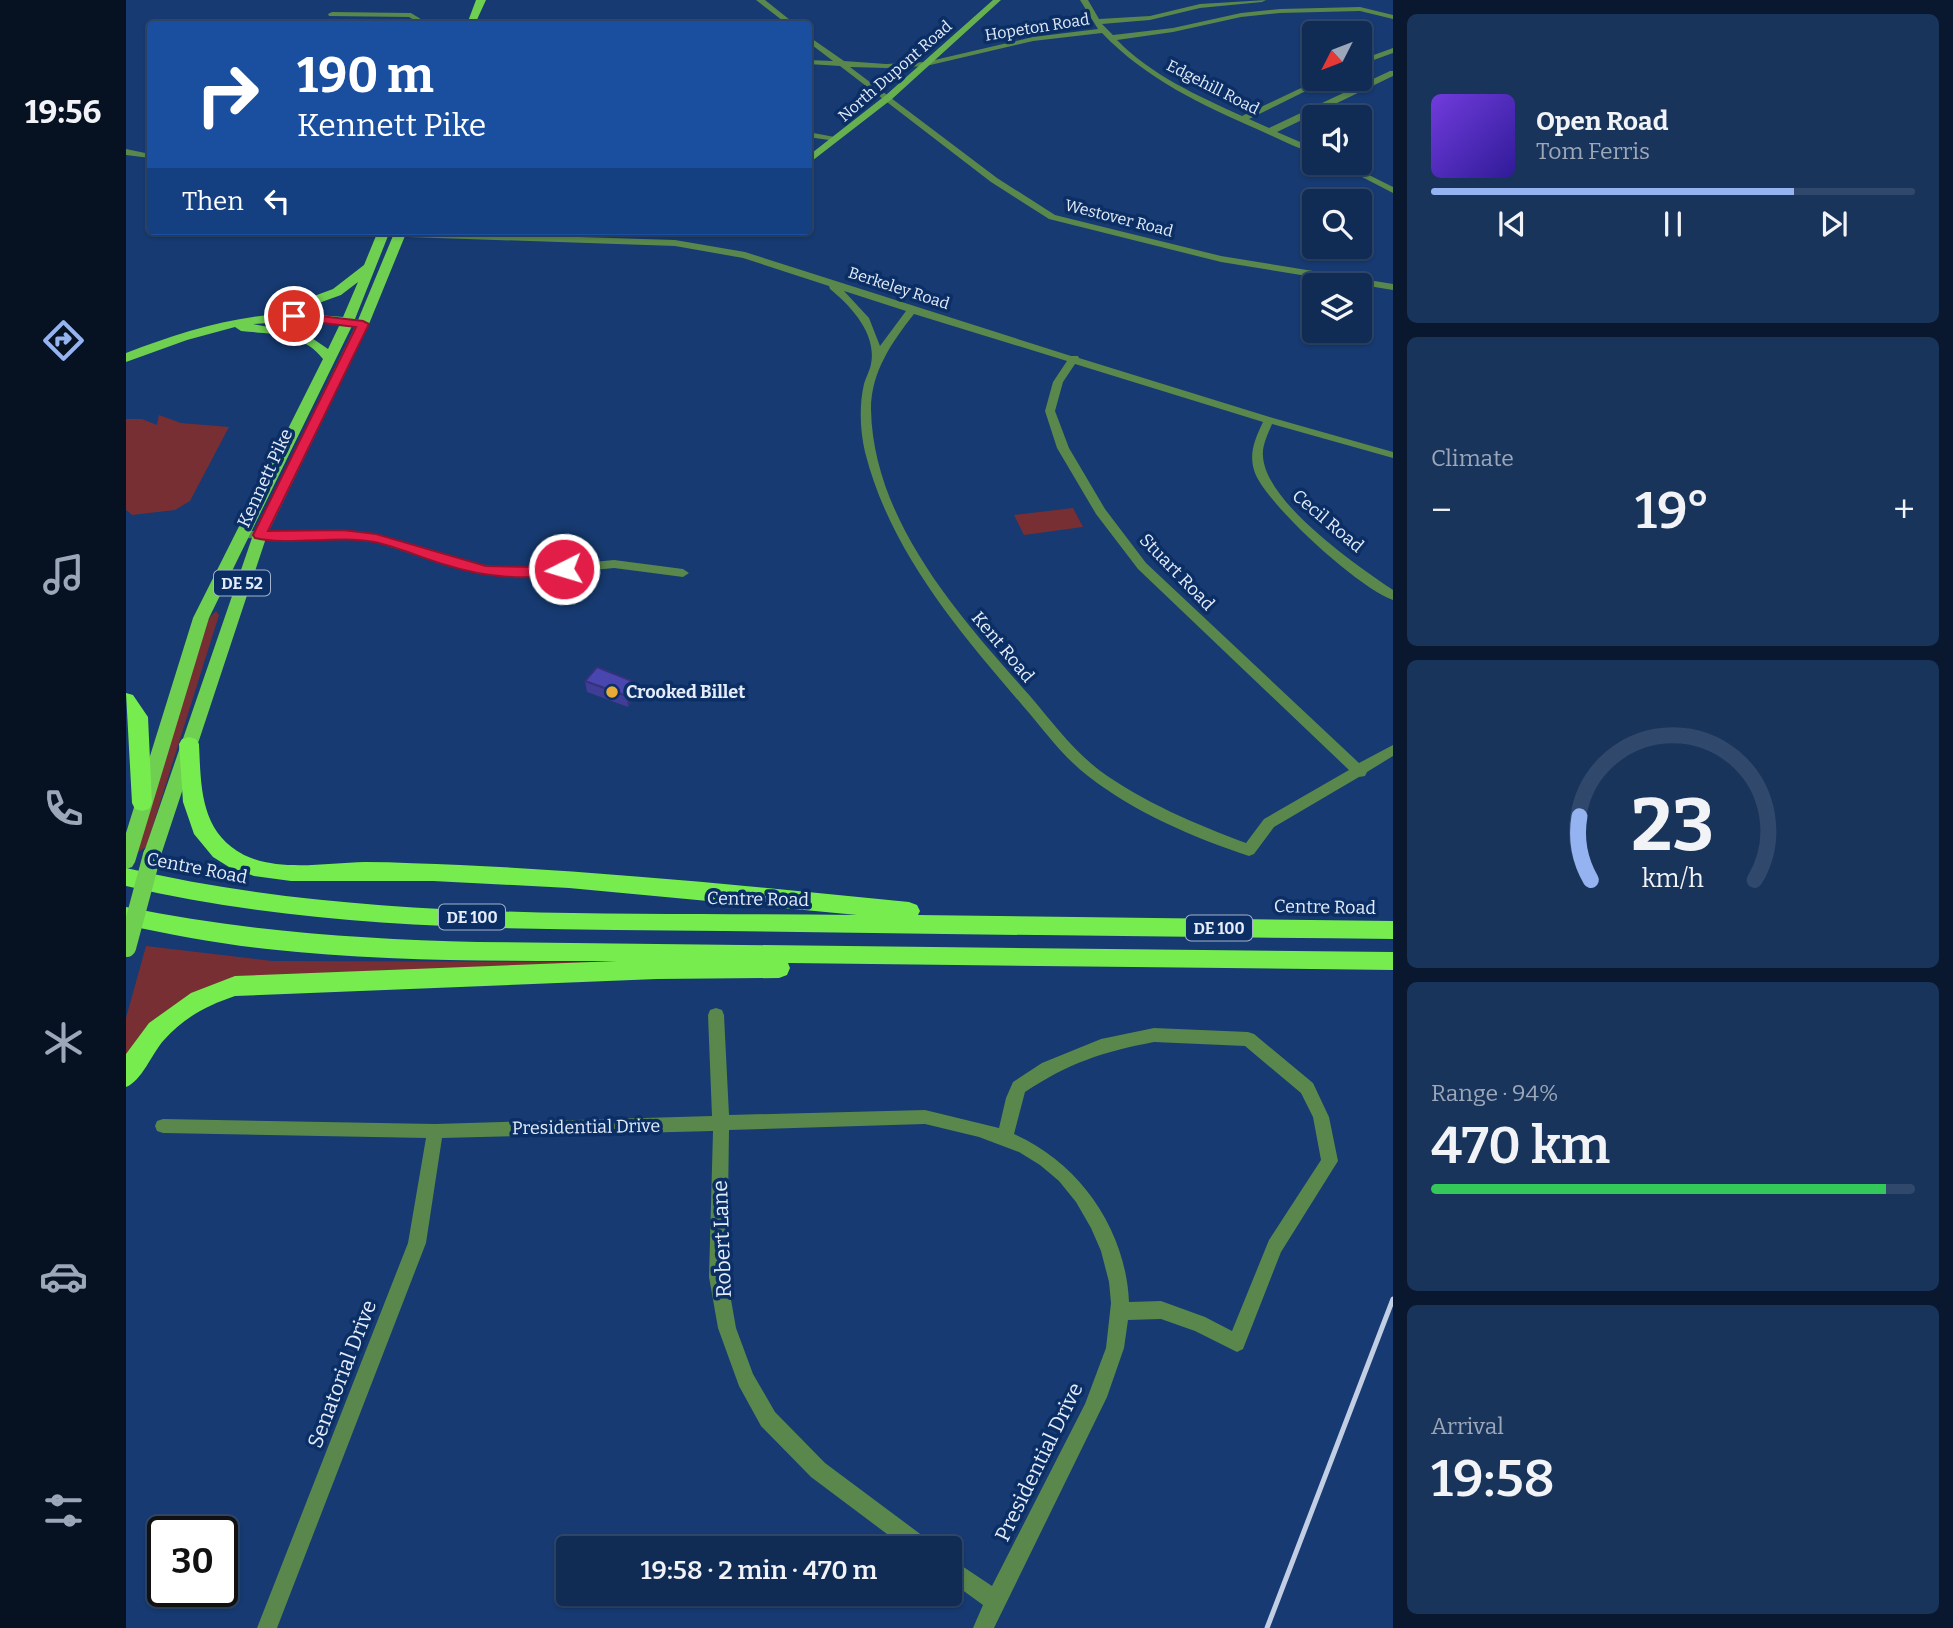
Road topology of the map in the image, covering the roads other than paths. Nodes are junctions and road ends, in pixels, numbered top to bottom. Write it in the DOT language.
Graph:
graph roads {
  1 [pos="481,0"];
  2 [pos="760,0"];
  3 [pos="997,0"];
  4 [pos="1083,0"];
  5 [pos="1262,0"];
  6 [pos="332,14"];
  7 [pos="1393,18"];
  8 [pos="422,21"];
  9 [pos="472,21"];
  10 [pos="787,21"];
  11 [pos="1096,22"];
  12 [pos="1103,31"];
  13 [pos="1111,38"];
  14 [pos="812,41"];
  15 [pos="1393,50"];
  16 [pos="1372,58"];
  17 [pos="812,62"];
  18 [pos="842,63"];
  19 [pos="926,64"];
  20 [pos="1393,73"];
  21 [pos="1378,78"];
  22 [pos="1393,85"];
  23 [pos="1302,91"];
  24 [pos="889,97"];
  25 [pos="1243,119"];
  26 [pos="1271,131"];
  27 [pos="812,135"];
  28 [pos="836,138"];
  29 [pos="1302,145"];
  30 [pos="126,152"];
  31 [pos="147,156"];
  32 [pos="812,158"];
  33 [pos="1363,175"];
  34 [pos="1393,190"];
  35 [pos="382,235"];
  36 [pos="399,235"];
  37 [pos="455,235"];
  38 [pos="373,263"];
  39 [pos="824,281"];
  40 [pos="1393,286"];
  41 [pos="912,310"];
  42 [pos="233,324"];
  43 [pos="352,324"];
  44 [pos="126,358"];
  45 [pos="328,358"];
  46 [pos="1074,358"];
  47 [pos="875,364"];
  48 [pos="1269,420"];
  49 [pos="1393,455"];
  50 [pos="240,535"];
  51 [pos="260,535"];
  52 [pos="683,573"];
  53 [pos="1393,596"];
  54 [pos="126,700"];
  55 [pos="189,744"];
  56 [pos="1393,750"];
  57 [pos="1360,772"];
  58 [pos="142,803"];
  59 [pos="129,854"];
  60 [pos="126,870"];
  61 [pos="126,877"];
  62 [pos="156,885"];
  63 [pos="126,916"];
  64 [pos="1045,925"];
  65 [pos="1393,930"];
  66 [pos="126,932"];
  67 [pos="428,949"];
  68 [pos="126,950"];
  69 [pos="1127,960"];
  70 [pos="1393,961"];
  71 [pos="716,1014"];
  72 [pos="126,1076"];
  73 [pos="721,1124"];
  74 [pos="163,1126"];
  75 [pos="435,1131"];
  76 [pos="1005,1138"];
  77 [pos="1119,1311"];
  78 [pos="907,1536"];
  79 [pos="962,1577"];
  80 [pos="995,1601"];
  81 [pos="267,1628"];
  82 [pos="983,1628"];
  1 -- 9 [label="main road"];
  2 -- 10 [label="street"];
  3 -- 19 [label="main road, North Dupont Road"];
  4 -- 11 [label="street, Edgehill Road"];
  5 -- 11 [label="street, Hopeton Road"];
  6 -- 8 [label="street"];
  7 -- 13 [label="street, Hopeton Road"];
  11 -- 12 [label="street, Edgehill Road"];
  12 -- 13 [label="street, Edgehill Road"];
  12 -- 19 [label="street, Hopeton Road"];
  13 -- 25 [label="street, Edgehill Road"];
  14 -- 18 [label="street, Westover Road"];
  15 -- 16 [label="street"];
  17 -- 18 [label="street, Hopeton Road"];
  18 -- 19 [label="street, Hopeton Road"];
  18 -- 24 [label="street, Westover Road"];
  19 -- 24 [label="main road, North Dupont Road"];
  20 -- 21 [label="street"];
  21 -- 22 [label="street"];
  21 -- 26 [label="street"];
  23 -- 25 [label="street"];
  24 -- 28 [label="main road, North Dupont Road"];
  24 -- 40 [label="street, Westover Road"];
  25 -- 26 [label="street, Edgehill Road"];
  26 -- 29 [label="street, Edgehill Road"];
  27 -- 28 [label="street"];
  28 -- 32 [label="main road, North Dupont Road"];
  30 -- 31 [label="street"];
  33 -- 34 [label="street"];
  35 -- 38 [label="main road, Kennett Pike / DE 52"];
  36 -- 43 [label="main road, Kennett Pike / DE 52"];
  37 -- 39 [label="street, Berkeley Road"];
  38 -- 42 [label="main road"];
  38 -- 43 [label="main road, Kennett Pike / DE 52"];
  39 -- 41 [label="street, Berkeley Road"];
  39 -- 47 [label="street, Kent Road"];
  41 -- 46 [label="street, Berkeley Road"];
  41 -- 47 [label="street, Kent Road"];
  42 -- 43 [label="main road"];
  42 -- 44 [label="main road"];
  42 -- 45 [label="main road"];
  43 -- 45 [label="main road, Kennett Pike / DE 52"];
  43 -- 51 [label="main road, Kennett Pike / DE 52"];
  45 -- 50 [label="main road, Kennett Pike / DE 52"];
  46 -- 48 [label="street, Berkeley Road"];
  46 -- 57 [label="street, Stuart Road"];
  47 -- 57 [label="street, Kent Road"];
  48 -- 49 [label="street, Berkeley Road"];
  48 -- 53 [label="street, Cecil Road"];
  50 -- 51 [label="street"];
  50 -- 58 [label="main road, Kennett Pike / DE 52"];
  51 -- 52 [label="street"];
  51 -- 55 [label="main road, Kennett Pike / DE 52"];
  54 -- 58 [label="highway"];
  55 -- 64 [label="highway"];
  55 -- 68 [label="main road, Kennett Pike / DE 52, bridge"];
  56 -- 57 [label="street"];
  58 -- 59 [label="main road, Kennett Pike / DE 52"];
  60 -- 62 [label="highway"];
  61 -- 62 [label="highway, Centre Road / DE 100"];
  62 -- 64 [label="highway, Centre Road / DE 100"];
  63 -- 67 [label="highway, DE 100"];
  64 -- 65 [label="highway, Centre Road / DE 100"];
  66 -- 67 [label="highway"];
  67 -- 69 [label="highway, DE 100"];
  69 -- 70 [label="highway, DE 100"];
  69 -- 72 [label="highway"];
  71 -- 73 [label="street, Robert Lane"];
  73 -- 75 [label="street, Presidential Drive"];
  73 -- 76 [label="street, Presidential Drive"];
  73 -- 78 [label="street, Robert Lane"];
  74 -- 75 [label="street, Presidential Drive"];
  75 -- 81 [label="street, Senatorial Drive"];
  76 -- 77 [label="street, Presidential Drive"];
  76 -- 77 [label="street"];
  77 -- 80 [label="street, Presidential Drive"];
  79 -- 80 [label="street"];
  80 -- 82 [label="street, Presidential Drive"];
}
